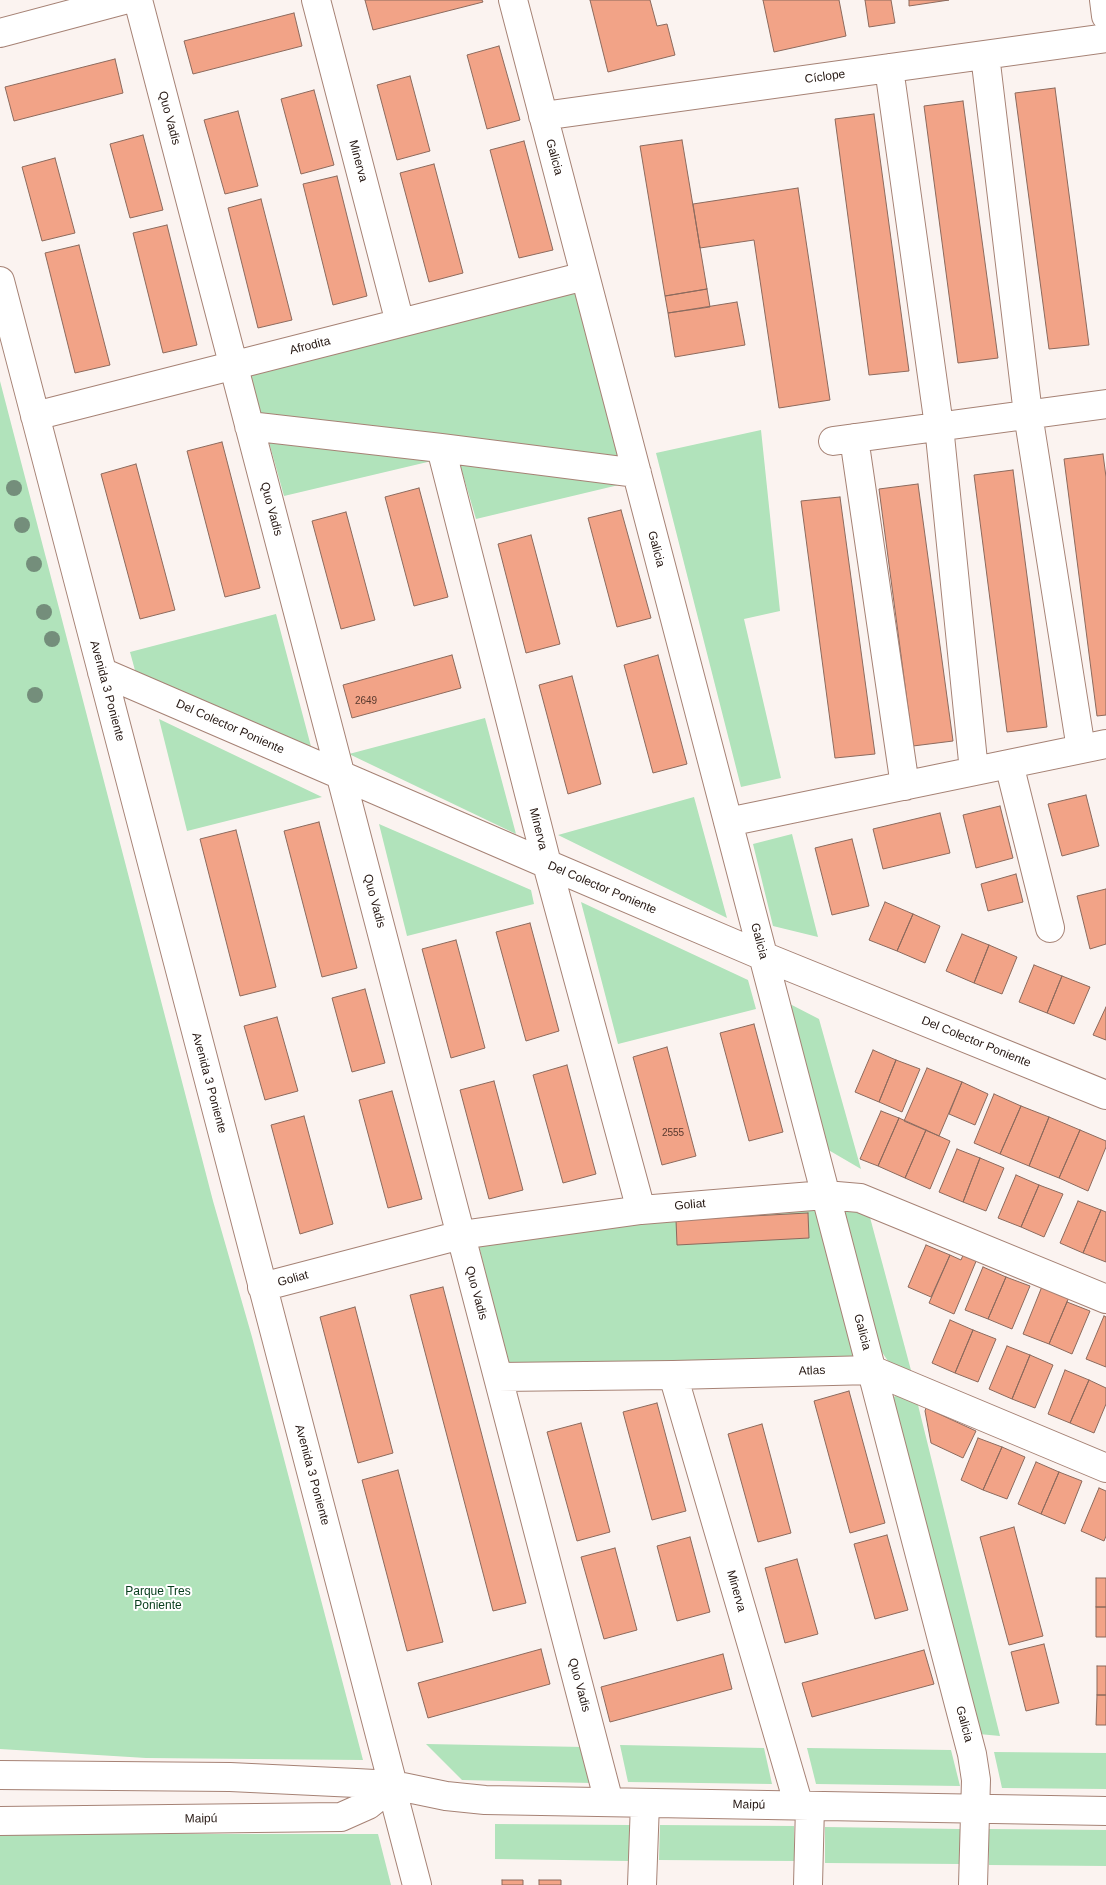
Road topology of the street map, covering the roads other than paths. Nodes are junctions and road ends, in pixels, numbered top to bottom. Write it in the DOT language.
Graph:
graph roads {
  1 [pos="124,0"];
  2 [pos="138,0"];
  3 [pos="316,0"];
  4 [pos="513,0"];
  5 [pos="1104,0"];
  6 [pos="1106,16"];
  7 [pos="0,33"];
  8 [pos="1106,38"];
  9 [pos="985,55"];
  10 [pos="889,68"];
  11 [pos="543,116"];
  12 [pos="585,276"];
  13 [pos="0,281"];
  14 [pos="400,323"];
  15 [pos="233,365"];
  16 [pos="1106,404"];
  17 [pos="1028,414"];
  18 [pos="35,416"];
  19 [pos="250,426"];
  20 [pos="940,426"];
  21 [pos="441,448"];
  22 [pos="637,473"];
  23 [pos="102,672"];
  24 [pos="1094,747"];
  25 [pos="1009,764"];
  26 [pos="974,772"];
  27 [pos="341,776"];
  28 [pos="904,786"];
  29 [pos="728,822"];
  30 [pos="547,864"];
  31 [pos="1050,928"];
  32 [pos="763,956"];
  33 [pos="1106,1095"];
  34 [pos="825,1194"];
  35 [pos="641,1210"];
  36 [pos="461,1235"];
  37 [pos="262,1287"];
  38 [pos="1106,1299"];
  39 [pos="872,1370"];
  40 [pos="673,1375"];
  41 [pos="498,1378"];
  42 [pos="1106,1468"];
  43 [pos="0,1775"];
  44 [pos="393,1785"];
  45 [pos="609,1802"];
  46 [pos="644,1803"];
  47 [pos="805,1806"];
  48 [pos="975,1808"];
  49 [pos="1106,1811"];
  50 [pos="0,1821"];
  51 [pos="417,1885"];
  52 [pos="642,1885"];
  53 [pos="808,1885"];
  54 [pos="973,1885"];
  1 -- 7 [label="street"];
  2 -- 15 [label="street, Quo Vadis"];
  3 -- 14 [label="street, Minerva"];
  4 -- 11 [label="street, Galicia"];
  5 -- 6 [label="street"];
  8 -- 9 [label="street, Cíclope"];
  9 -- 10 [label="street, Cíclope"];
  9 -- 17 [label="street"];
  10 -- 11 [label="street, Cíclope"];
  10 -- 20 [label="street"];
  11 -- 12 [label="street, Galicia"];
  12 -- 14 [label="street, Afrodita"];
  12 -- 22 [label="street, Galicia"];
  13 -- 18 [label="street, Avenida 3 Poniente"];
  14 -- 15 [label="street, Afrodita"];
  15 -- 18 [label="street, Afrodita"];
  15 -- 19 [label="street, Quo Vadis"];
  16 -- 17 [label="street"];
  17 -- 20 [label="street"];
  17 -- 24 [label="street"];
  18 -- 23 [label="street, Avenida 3 Poniente"];
  19 -- 21 [label="street"];
  19 -- 27 [label="street, Quo Vadis"];
  20 -- 26 [label="street"];
  20 -- 28 [label="street"];
  21 -- 22 [label="street"];
  21 -- 30 [label="street, Minerva"];
  22 -- 29 [label="street, Galicia"];
  23 -- 27 [label="street, Del Colector Poniente"];
  23 -- 37 [label="street, Avenida 3 Poniente"];
  24 -- 25 [label="street"];
  25 -- 26 [label="street"];
  25 -- 31 [label="street"];
  26 -- 28 [label="street"];
  27 -- 30 [label="street, Del Colector Poniente"];
  27 -- 36 [label="street, Quo Vadis"];
  28 -- 29 [label="street"];
  29 -- 32 [label="street, Galicia"];
  30 -- 32 [label="street, Del Colector Poniente"];
  30 -- 35 [label="street, Minerva"];
  32 -- 33 [label="street, Del Colector Poniente"];
  32 -- 34 [label="street, Galicia"];
  34 -- 35 [label="street, Goliat"];
  34 -- 38 [label="street, Goliat"];
  34 -- 39 [label="street, Galicia"];
  35 -- 36 [label="street, Goliat"];
  36 -- 37 [label="street, Goliat"];
  36 -- 41 [label="street, Quo Vadis"];
  37 -- 44 [label="street, Avenida 3 Poniente"];
  39 -- 40 [label="street, Atlas"];
  39 -- 42 [label="street, Atlas"];
  39 -- 48 [label="street, Galicia"];
  40 -- 41 [label="street, Atlas"];
  40 -- 47 [label="street, Minerva"];
  41 -- 45 [label="street, Quo Vadis"];
  43 -- 44 [label="street, Maipú"];
  44 -- 45 [label="street, Maipú"];
  44 -- 50 [label="street, Maipú"];
  44 -- 51 [label="street, Avenida 3 Poniente"];
  45 -- 46 [label="street, Maipú"];
  46 -- 47 [label="street, Maipú"];
  46 -- 52 [label="street"];
  47 -- 48 [label="street, Maipú"];
  47 -- 53 [label="street, Minerva"];
  48 -- 49 [label="street, Maipú"];
  48 -- 54 [label="street, Galicia"];
}
